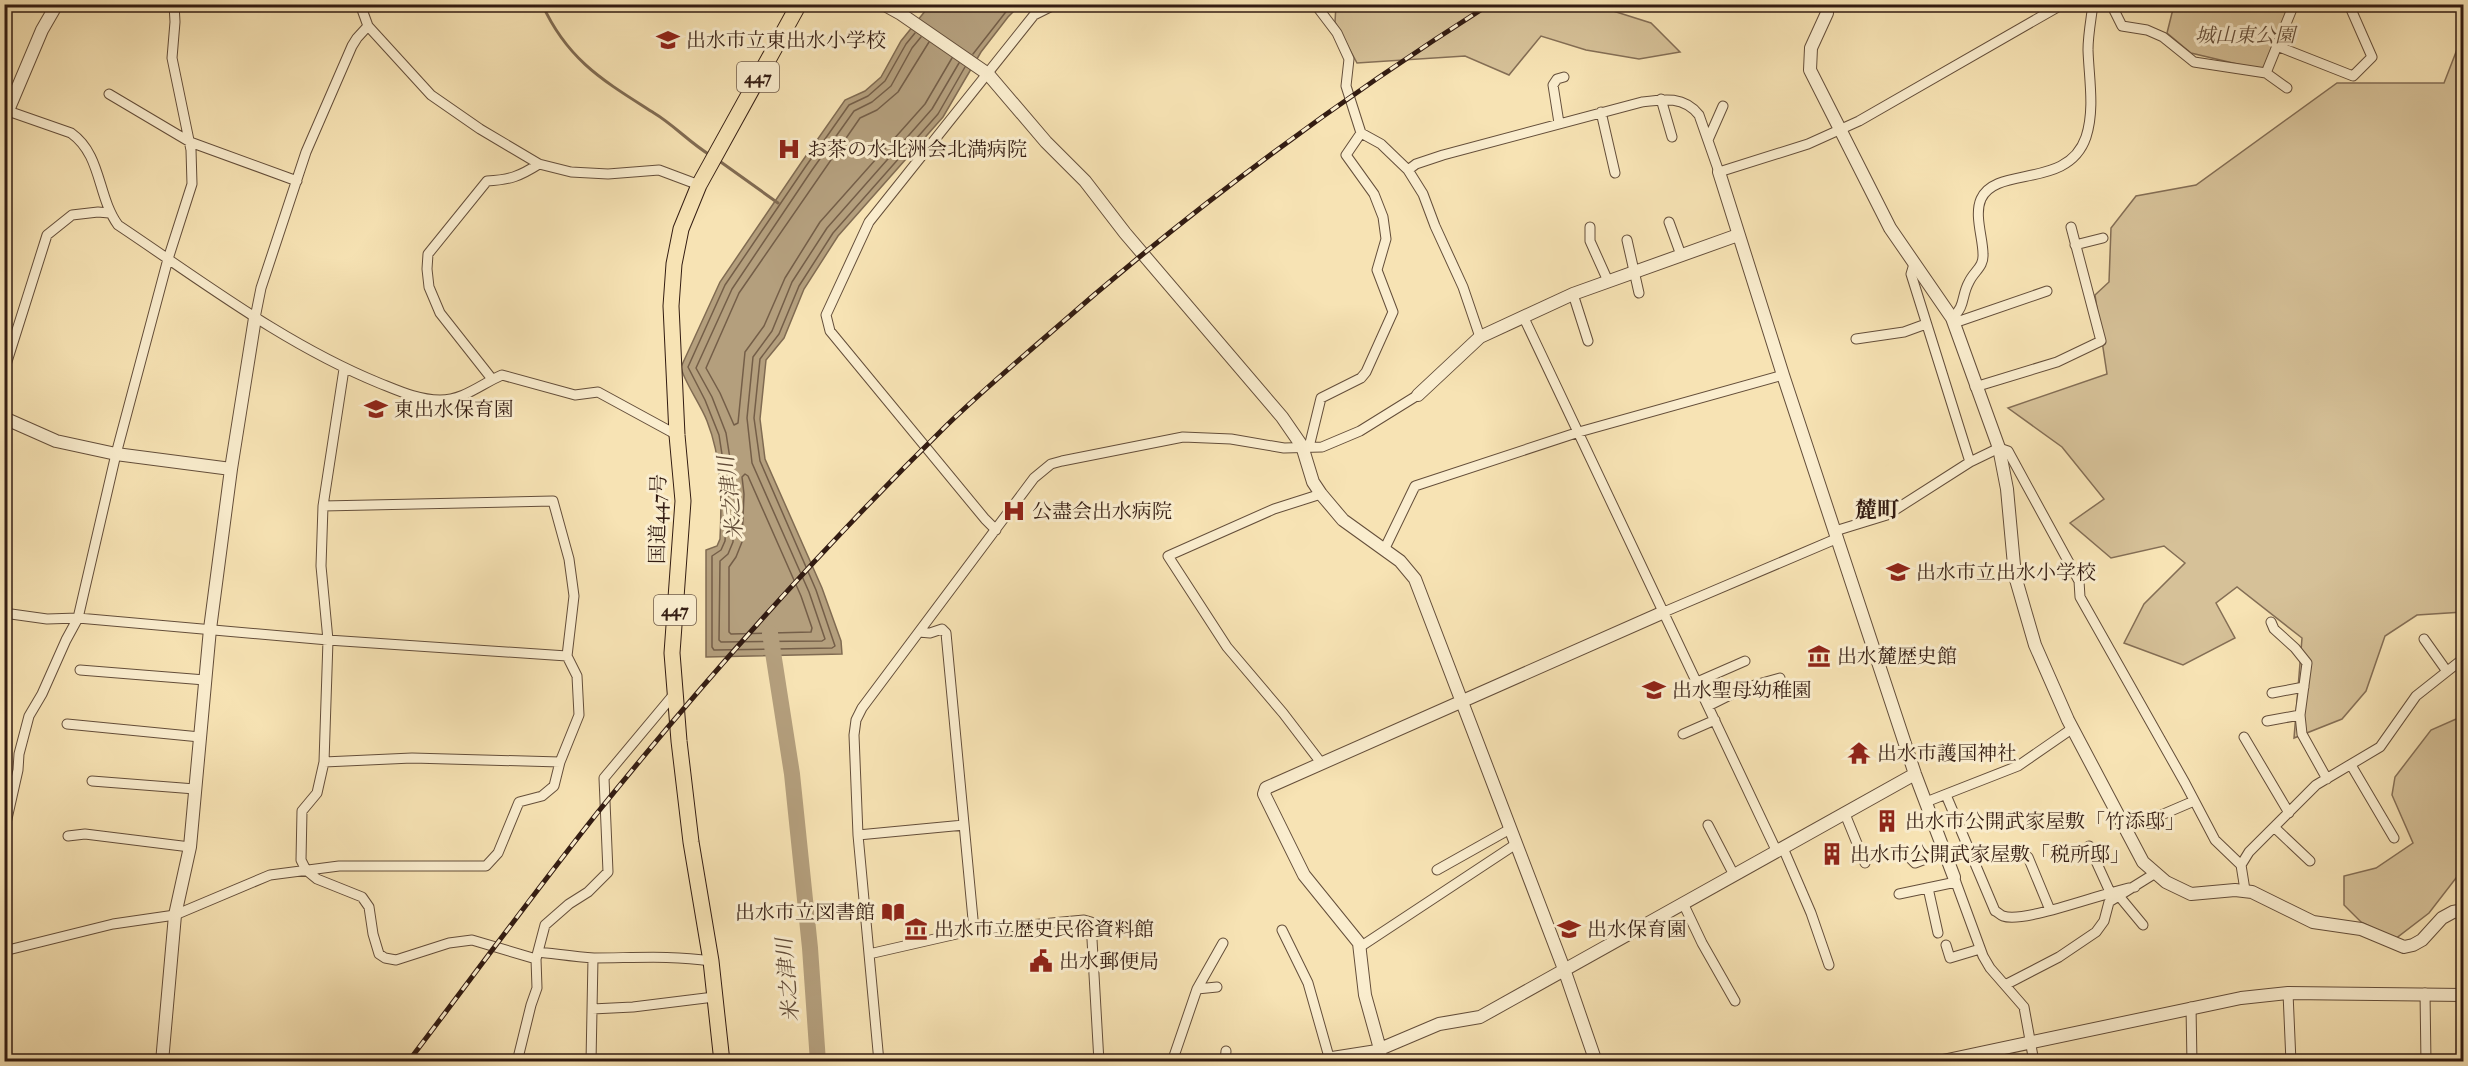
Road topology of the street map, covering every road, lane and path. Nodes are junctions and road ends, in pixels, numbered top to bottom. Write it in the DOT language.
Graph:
graph roads {
  1 [pos="57,4"];
  2 [pos="174,4"];
  3 [pos="360,4"];
  4 [pos="799,4"];
  5 [pos="883,4"];
  6 [pos="1056,4"];
  7 [pos="1316,4"];
  8 [pos="1827,4"];
  9 [pos="2063,4"];
  10 [pos="2093,4"];
  11 [pos="2111,4"];
  12 [pos="2294,4"];
  13 [pos="2343,4"];
  14 [pos="368,26"];
  15 [pos="2277,46"];
  16 [pos="2266,73"];
  17 [pos="988,74"];
  18 [pos="1564,77"];
  19 [pos="2287,88"];
  20 [pos="109,94"];
  21 [pos="1660,99"];
  22 [pos="1723,106"];
  23 [pos="1601,112"];
  24 [pos="6,116"];
  25 [pos="1559,123"];
  26 [pos="1840,130"];
  27 [pos="1361,133"];
  28 [pos="1672,137"];
  29 [pos="1708,140"];
  30 [pos="190,142"];
  31 [pos="539,164"];
  32 [pos="1408,170"];
  33 [pos="1719,172"];
  34 [pos="1615,173"];
  35 [pos="297,181"];
  36 [pos="699,185"];
  37 [pos="109,213"];
  38 [pos="1669,222"];
  39 [pos="1590,227"];
  40 [pos="2071,227"];
  41 [pos="1738,235"];
  42 [pos="2103,238"];
  43 [pos="1628,240"];
  44 [pos="2075,245"];
  45 [pos="1681,255"];
  46 [pos="168,259"];
  47 [pos="1914,264"];
  48 [pos="1635,272"];
  49 [pos="1608,281"];
  50 [pos="2047,291"];
  51 [pos="1639,293"];
  52 [pos="1573,294"];
  53 [pos="1523,316"];
  54 [pos="255,318"];
  55 [pos="1953,320"];
  56 [pos="1926,324"];
  57 [pos="1480,337"];
  58 [pos="1856,339"];
  59 [pos="1588,341"];
  60 [pos="344,369"];
  61 [pos="4,370"];
  62 [pos="1783,375"];
  63 [pos="492,379"];
  64 [pos="1976,387"];
  65 [pos="1418,395"];
  66 [pos="4,418"];
  67 [pos="1579,432"];
  68 [pos="677,435"];
  69 [pos="1306,447"];
  70 [pos="1999,448"];
  71 [pos="116,454"];
  72 [pos="1970,462"];
  73 [pos="231,469"];
  74 [pos="1321,494"];
  75 [pos="323,506"];
  76 [pos="996,530"];
  77 [pos="1837,534"];
  78 [pos="1385,548"];
  79 [pos="1664,612"];
  80 [pos="4,613"];
  81 [pos="78,618"];
  82 [pos="2271,622"];
  83 [pos="210,629"];
  84 [pos="919,632"];
  85 [pos="2424,639"];
  86 [pos="328,640"];
  87 [pos="567,656"];
  88 [pos="2463,658"];
  89 [pos="1745,661"];
  90 [pos="80,670"];
  91 [pos="2446,670"];
  92 [pos="1780,678"];
  93 [pos="205,680"];
  94 [pos="1697,682"];
  95 [pos="2304,687"];
  96 [pos="675,693"];
  97 [pos="2272,693"];
  98 [pos="1461,701"];
  99 [pos="1708,706"];
  100 [pos="2300,715"];
  101 [pos="1715,720"];
  102 [pos="2267,721"];
  103 [pos="67,724"];
  104 [pos="2073,728"];
  105 [pos="1683,734"];
  106 [pos="200,737"];
  107 [pos="2244,737"];
  108 [pos="324,762"];
  109 [pos="560,762"];
  110 [pos="1322,764"];
  111 [pos="2351,765"];
  112 [pos="1915,774"];
  113 [pos="2327,779"];
  114 [pos="92,782"];
  115 [pos="195,789"];
  116 [pos="1946,795"];
  117 [pos="2194,801"];
  118 [pos="1926,802"];
  119 [pos="2289,813"];
  120 [pos="1845,814"];
  121 [pos="2159,816"];
  122 [pos="964,825"];
  123 [pos="1708,825"];
  124 [pos="2274,827"];
  125 [pos="1510,829"];
  126 [pos="4,832"];
  127 [pos="858,835"];
  128 [pos="68,836"];
  129 [pos="2394,838"];
  130 [pos="1516,844"];
  131 [pos="2089,846"];
  132 [pos="189,847"];
  133 [pos="1780,850"];
  134 [pos="1944,852"];
  135 [pos="2028,857"];
  136 [pos="1911,859"];
  137 [pos="2310,861"];
  138 [pos="1865,863"];
  139 [pos="2241,865"];
  140 [pos="306,870"];
  141 [pos="1437,870"];
  142 [pos="2154,874"];
  143 [pos="1734,875"];
  144 [pos="1955,880"];
  145 [pos="1928,888"];
  146 [pos="2245,890"];
  147 [pos="1899,894"];
  148 [pos="2114,894"];
  149 [pos="1683,903"];
  150 [pos="2050,910"];
  151 [pos="2463,910"];
  152 [pos="175,915"];
  153 [pos="2143,925"];
  154 [pos="974,930"];
  155 [pos="1282,930"];
  156 [pos="1938,933"];
  157 [pos="1223,943"];
  158 [pos="1946,945"];
  159 [pos="1360,947"];
  160 [pos="1980,949"];
  161 [pos="4,951"];
  162 [pos="869,954"];
  163 [pos="537,956"];
  164 [pos="593,958"];
  165 [pos="711,961"];
  166 [pos="1829,965"];
  167 [pos="1564,969"];
  168 [pos="2005,985"];
  169 [pos="1217,987"];
  170 [pos="1197,989"];
  171 [pos="2288,993"];
  172 [pos="2425,993"];
  173 [pos="2463,995"];
  174 [pos="714,997"];
  175 [pos="1735,1001"];
  176 [pos="2191,1007"];
  177 [pos="592,1009"];
  178 [pos="2031,1042"];
  179 [pos="1226,1051"];
  180 [pos="1380,1055"];
  181 [pos="1326,1059"];
  182 [pos="1173,1061"];
  183 [pos="162,1062"];
  184 [pos="517,1062"];
  185 [pos="591,1062"];
  186 [pos="722,1062"];
  187 [pos="879,1062"];
  188 [pos="1099,1062"];
  189 [pos="1225,1062"];
  190 [pos="1596,1062"];
  191 [pos="1938,1062"];
  192 [pos="2034,1062"];
  193 [pos="2192,1062"];
  194 [pos="2291,1062"];
  195 [pos="2426,1062"];
  1 -- 24 [label="street"];
  2 -- 30 [label="street"];
  3 -- 14 [label="street"];
  4 -- 36 [label="highway, 国道447号 / 447"];
  5 -- 17 [label="street"];
  6 -- 17 [label="street"];
  7 -- 27 [label="street"];
  8 -- 26 [label="street"];
  9 -- 26 [label="street"];
  10 -- 55 [label="street"];
  11 -- 16 [label="street"];
  12 -- 15 [label="street"];
  13 -- 15 [label="street"];
  14 -- 31 [label="street"];
  14 -- 35 [label="street"];
  15 -- 16 [label="street"];
  16 -- 19 [label="street"];
  17 -- 69 [label="street"];
  17 -- 76 [label="street"];
  18 -- 25 [label="street"];
  20 -- 30 [label="street"];
  21 -- 23 [label="street"];
  21 -- 28 [label="street"];
  21 -- 29 [label="street"];
  22 -- 29 [label="street"];
  23 -- 25 [label="street"];
  23 -- 34 [label="street"];
  24 -- 37 [label="street"];
  25 -- 32 [label="street"];
  26 -- 33 [label="street"];
  26 -- 47 [label="street"];
  27 -- 32 [label="street"];
  27 -- 69 [label="street"];
  29 -- 33 [label="street"];
  30 -- 35 [label="street"];
  30 -- 46 [label="street"];
  31 -- 36 [label="street"];
  31 -- 63 [label="street"];
  32 -- 57 [label="street"];
  33 -- 41 [label="street"];
  35 -- 54 [label="street"];
  36 -- 68 [label="highway, 国道447号 / 447"];
  37 -- 46 [label="street"];
  37 -- 61 [label="street"];
  38 -- 45 [label="street"];
  39 -- 49 [label="street"];
  40 -- 44 [label="street"];
  41 -- 45 [label="street"];
  41 -- 62 [label="street"];
  42 -- 44 [label="street"];
  43 -- 48 [label="street"];
  44 -- 64 [label="street"];
  45 -- 48 [label="street"];
  46 -- 54 [label="street"];
  46 -- 71 [label="street"];
  47 -- 55 [label="street"];
  47 -- 56 [label="street"];
  48 -- 49 [label="street"];
  48 -- 51 [label="street"];
  49 -- 52 [label="street"];
  50 -- 55 [label="street"];
  52 -- 53 [label="street"];
  52 -- 59 [label="street"];
  53 -- 57 [label="street"];
  53 -- 67 [label="street"];
  54 -- 60 [label="street"];
  54 -- 73 [label="street"];
  55 -- 64 [label="street"];
  56 -- 58 [label="street"];
  56 -- 72 [label="street"];
  57 -- 65 [label="street"];
  60 -- 63 [label="street"];
  60 -- 75 [label="street"];
  62 -- 67 [label="street"];
  62 -- 77 [label="street"];
  63 -- 68 [label="street"];
  64 -- 70 [label="street"];
  65 -- 69 [label="street"];
  66 -- 71 [label="street"];
  67 -- 78 [label="street"];
  67 -- 79 [label="street"];
  68 -- 96 [label="highway, 国道447号 / 447"];
  69 -- 74 [label="street"];
  69 -- 76 [label="street"];
  70 -- 72 [label="street"];
  70 -- 104 [label="street"];
  70 -- 117 [label="street"];
  71 -- 73 [label="street"];
  71 -- 81 [label="street"];
  72 -- 77 [label="street"];
  73 -- 83 [label="street"];
  74 -- 78 [label="street"];
  74 -- 110 [label="street"];
  75 -- 86 [label="street"];
  75 -- 87 [label="street"];
  76 -- 84 [label="street"];
  77 -- 79 [label="street"];
  77 -- 112 [label="street"];
  78 -- 98 [label="street"];
  79 -- 94 [label="street"];
  79 -- 98 [label="street"];
  80 -- 81 [label="street"];
  81 -- 83 [label="street"];
  81 -- 126 [label="street"];
  82 -- 95 [label="street"];
  83 -- 86 [label="street"];
  83 -- 93 [label="street"];
  84 -- 122 [label="street"];
  84 -- 127 [label="street"];
  85 -- 91 [label="street"];
  86 -- 87 [label="street"];
  86 -- 108 [label="street"];
  87 -- 109 [label="street"];
  88 -- 91 [label="street"];
  89 -- 94 [label="street"];
  90 -- 93 [label="street"];
  91 -- 111 [label="street"];
  92 -- 99 [label="street"];
  93 -- 106 [label="street"];
  94 -- 99 [label="street"];
  95 -- 97 [label="street"];
  95 -- 100 [label="street"];
  96 -- 163 [label="street"];
  96 -- 165 [label="highway, 国道447号 / 447"];
  98 -- 110 [label="street"];
  98 -- 125 [label="street"];
  99 -- 101 [label="street"];
  100 -- 102 [label="street"];
  100 -- 113 [label="street"];
  101 -- 105 [label="street"];
  101 -- 133 [label="street"];
  103 -- 106 [label="street"];
  104 -- 116 [label="street"];
  104 -- 142 [label="street"];
  106 -- 115 [label="street"];
  107 -- 119 [label="street"];
  108 -- 109 [label="street"];
  108 -- 140 [label="street"];
  109 -- 140 [label="street"];
  110 -- 159 [label="street"];
  111 -- 113 [label="street"];
  111 -- 129 [label="street"];
  112 -- 118 [label="street"];
  112 -- 120 [label="street"];
  113 -- 119 [label="street"];
  114 -- 115 [label="street"];
  115 -- 132 [label="street"];
  116 -- 118 [label="street"];
  116 -- 150 [label="street"];
  117 -- 121 [label="street"];
  117 -- 139 [label="street"];
  118 -- 134 [label="street"];
  119 -- 124 [label="street"];
  120 -- 133 [label="street"];
  120 -- 138 [label="street"];
  122 -- 127 [label="street"];
  122 -- 154 [label="street"];
  123 -- 143 [label="street"];
  124 -- 137 [label="street"];
  124 -- 139 [label="street"];
  125 -- 130 [label="street"];
  125 -- 141 [label="street"];
  127 -- 162 [label="street"];
  128 -- 132 [label="street"];
  130 -- 159 [label="street"];
  130 -- 167 [label="street"];
  131 -- 148 [label="street"];
  132 -- 152 [label="street"];
  133 -- 143 [label="street"];
  133 -- 166 [label="street"];
  134 -- 136 [label="street"];
  134 -- 144 [label="street"];
  135 -- 150 [label="street"];
  139 -- 146 [label="street"];
  140 -- 152 [label="street"];
  140 -- 163 [label="street"];
  142 -- 146 [label="street"];
  142 -- 148 [label="street"];
  143 -- 149 [label="street"];
  144 -- 145 [label="street"];
  144 -- 160 [label="street"];
  145 -- 147 [label="street"];
  145 -- 156 [label="street"];
  146 -- 151 [label="street"];
  148 -- 150 [label="street"];
  148 -- 153 [label="street"];
  148 -- 168 [label="street"];
  149 -- 167 [label="street"];
  149 -- 175 [label="street"];
  152 -- 161 [label="street"];
  152 -- 183 [label="street"];
  154 -- 162 [label="street"];
  154 -- 188 [label="street"];
  155 -- 181 [label="street"];
  157 -- 170 [label="street"];
  158 -- 160 [label="street"];
  159 -- 180 [label="street"];
  160 -- 168 [label="street"];
  162 -- 187 [label="street"];
  163 -- 164 [label="street"];
  163 -- 184 [label="street"];
  164 -- 165 [label="street"];
  164 -- 177 [label="street"];
  165 -- 174 [label="highway, 国道447号 / 447"];
  167 -- 180 [label="street"];
  167 -- 190 [label="street"];
  168 -- 178 [label="street"];
  169 -- 170 [label="street"];
  170 -- 182 [label="street"];
  171 -- 172 [label="street"];
  171 -- 176 [label="street"];
  171 -- 194 [label="street"];
  172 -- 173 [label="street"];
  172 -- 195 [label="street"];
  174 -- 177 [label="street"];
  174 -- 186 [label="highway, 国道447号 / 447"];
  176 -- 178 [label="street"];
  176 -- 193 [label="street"];
  177 -- 185 [label="street"];
  178 -- 191 [label="street"];
  178 -- 192 [label="street"];
  179 -- 189 [label="street"];
  180 -- 181 [label="street"];
}
